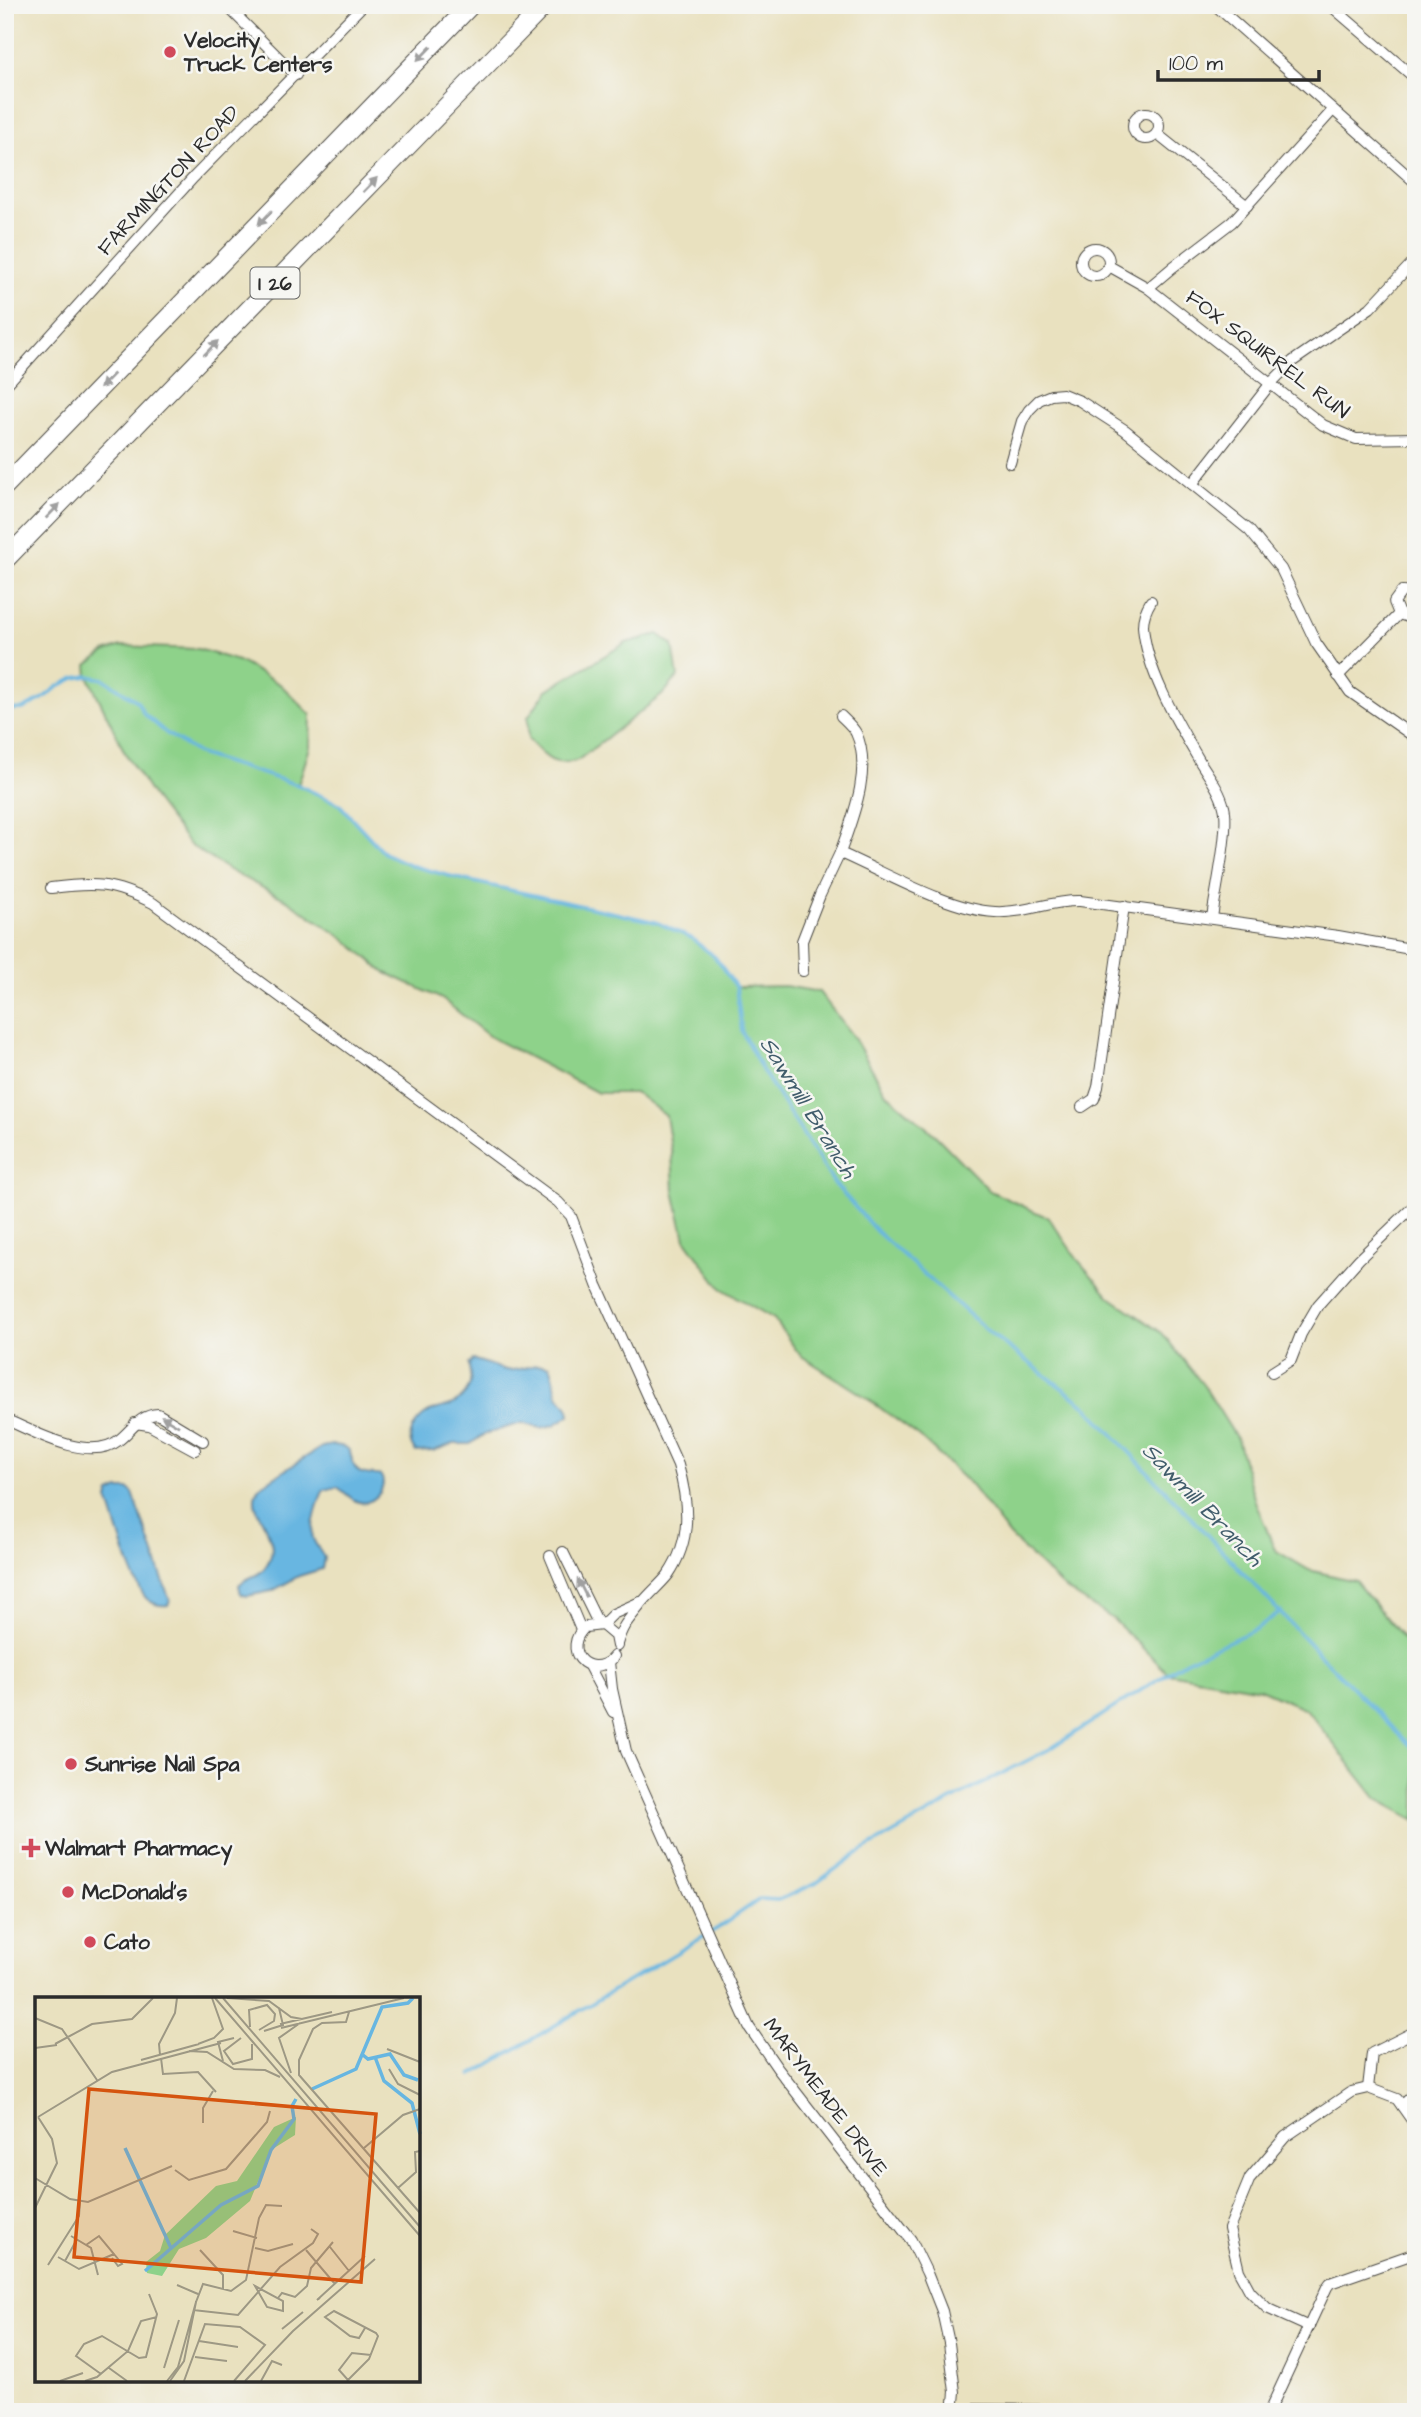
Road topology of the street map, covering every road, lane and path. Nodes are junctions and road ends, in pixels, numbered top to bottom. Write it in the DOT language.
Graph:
graph roads {
  1 [pos="226,5"];
  2 [pos="363,5"];
  3 [pos="471,5"];
  4 [pos="545,5"];
  5 [pos="1215,5"];
  6 [pos="1330,5"];
  7 [pos="296,75"];
  8 [pos="1416,79"];
  9 [pos="1333,110"];
  10 [pos="1157,134"];
  11 [pos="1416,183"];
  12 [pos="1247,206"];
  13 [pos="1416,259"];
  14 [pos="1109,266"];
  15 [pos="1148,288"];
  16 [pos="1271,383"];
  17 [pos="5,386"];
  18 [pos="1416,438"];
  19 [pos="1010,463"];
  20 [pos="1192,484"];
  21 [pos="5,486"];
  22 [pos="5,560"];
  23 [pos="1416,592"];
  24 [pos="1150,601"];
  25 [pos="1399,614"];
  26 [pos="1416,614"];
  27 [pos="1338,676"];
  28 [pos="841,716"];
  29 [pos="1416,738"];
  30 [pos="840,853"];
  31 [pos="51,888"];
  32 [pos="1124,906"];
  33 [pos="1212,918"];
  34 [pos="1416,950"];
  35 [pos="803,971"];
  36 [pos="1082,1108"];
  37 [pos="1416,1203"];
  38 [pos="1272,1372"];
  39 [pos="5,1419"];
  40 [pos="135,1423"];
  41 [pos="203,1441"];
  42 [pos="195,1450"];
  43 [pos="564,1552"];
  44 [pos="550,1556"];
  45 [pos="650,1594"];
  46 [pos="600,1625"];
  47 [pos="581,1630"];
  48 [pos="617,1644"];
  49 [pos="614,1656"];
  50 [pos="589,1666"];
  51 [pos="621,1726"];
  52 [pos="1416,2031"];
  53 [pos="1368,2088"];
  54 [pos="1416,2092"];
  55 [pos="1402,2106"];
  56 [pos="1416,2126"];
  57 [pos="1416,2253"];
  58 [pos="1309,2327"];
  59 [pos="953,2410"];
  60 [pos="1271,2411"];
  61 [pos="1069,2412"];
  1 -- 7 [label="street"];
  2 -- 7 [label="street, FARMINGTON ROAD"];
  3 -- 21 [label="highway, I 26, one-way"];
  22 -- 4 [label="highway, I 26, one-way"];
  5 -- 9 [label="street"];
  6 -- 8 [label="street"];
  7 -- 17 [label="street, FARMINGTON ROAD"];
  9 -- 11 [label="street"];
  9 -- 12 [label="street"];
  10 -- 12 [label="street"];
  12 -- 15 [label="street"];
  13 -- 16 [label="street"];
  14 -- 15 [label="street, FOX SQUIRREL RUN"];
  15 -- 16 [label="street, FOX SQUIRREL RUN"];
  16 -- 18 [label="street, FOX SQUIRREL RUN"];
  16 -- 20 [label="street"];
  19 -- 20 [label="street"];
  20 -- 27 [label="street"];
  23 -- 25 [label="street"];
  24 -- 33 [label="street"];
  25 -- 26 [label="street"];
  25 -- 27 [label="street"];
  27 -- 29 [label="street"];
  28 -- 30 [label="street"];
  30 -- 32 [label="street"];
  30 -- 35 [label="street"];
  31 -- 45 [label="street"];
  32 -- 33 [label="street"];
  32 -- 36 [label="street"];
  33 -- 34 [label="street"];
  37 -- 38 [label="street"];
  39 -- 40 [label="street"];
  41 -- 40 [label="street, one-way"];
  40 -- 42 [label="street"];
  46 -- 43 [label="street, one-way"];
  44 -- 47 [label="street"];
  45 -- 46 [label="street"];
  45 -- 48 [label="street"];
  46 -- 47 [label="street"];
  46 -- 48 [label="street"];
  47 -- 50 [label="street"];
  48 -- 49 [label="street"];
  49 -- 50 [label="street"];
  49 -- 51 [label="street, MARYMEADE DRIVE"];
  50 -- 51 [label="street, MARYMEADE DRIVE"];
  51 -- 59 [label="street, MARYMEADE DRIVE"];
  52 -- 53 [label="street"];
  53 -- 55 [label="street"];
  53 -- 58 [label="street"];
  54 -- 55 [label="street"];
  55 -- 56 [label="street"];
  57 -- 58 [label="street"];
  58 -- 60 [label="street"];
  59 -- 61 [label="street"];
}
